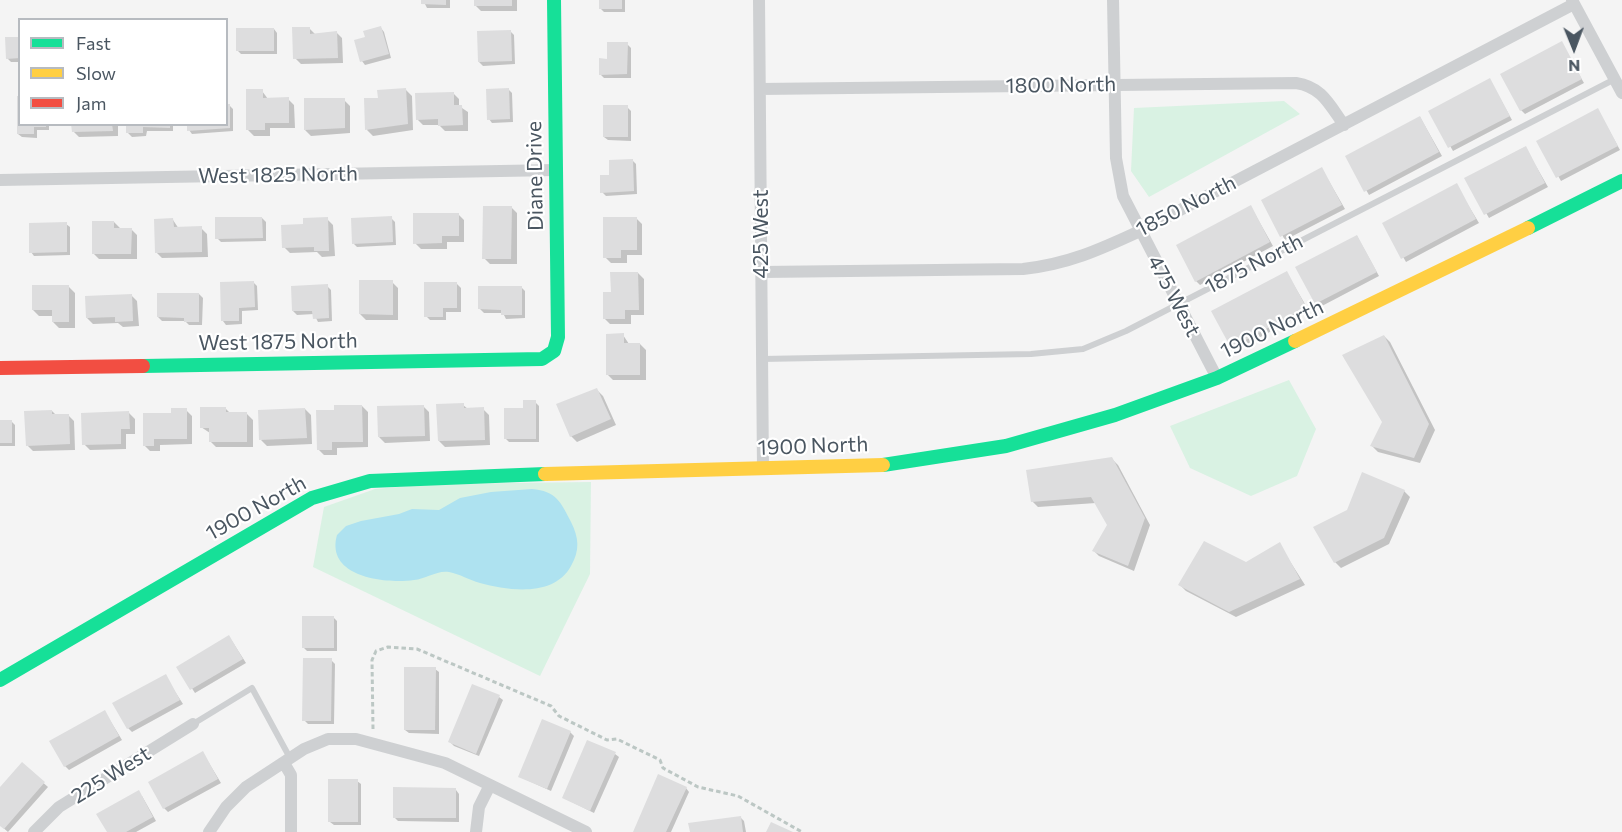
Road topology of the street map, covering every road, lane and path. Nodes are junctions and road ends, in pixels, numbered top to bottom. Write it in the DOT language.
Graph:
graph roads {
  1 [pos="554,0"];
  2 [pos="759,0"];
  3 [pos="1113,0"];
  4 [pos="1573,2"];
  5 [pos="1615,79"];
  6 [pos="1114,85"];
  7 [pos="760,89"];
  8 [pos="1622,93"];
  9 [pos="1344,125"];
  10 [pos="556,171"];
  11 [pos="0,180"];
  12 [pos="1622,181"];
  13 [pos="1140,231"];
  14 [pos="762,272"];
  15 [pos="1178,303"];
  16 [pos="554,351"];
  17 [pos="762,359"];
  18 [pos="0,368"];
  19 [pos="1216,378"];
  20 [pos="763,469"];
  21 [pos="0,680"];
  22 [pos="193,724"];
  23 [pos="373,729"];
  24 [pos="287,760"];
  25 [pos="490,785"];
  26 [pos="34,832"];
  27 [pos="208,832"];
  28 [pos="291,832"];
  29 [pos="476,832"];
  30 [pos="586,832"];
  31 [pos="802,832"];
  1 -- 10 [label="street, Diane Drive"];
  2 -- 7 [label="street, 425 West"];
  3 -- 6 [label="street, 475 West"];
  4 -- 5 [label="street"];
  4 -- 9 [label="street, 1850 North"];
  5 -- 8 [label="street"];
  5 -- 15 [label="lane, 1875 North"];
  6 -- 7 [label="street, 1800 North"];
  6 -- 9 [label="street, 1800 North"];
  6 -- 13 [label="street, 475 West"];
  7 -- 14 [label="street, 425 West"];
  9 -- 13 [label="street, 1850 North"];
  10 -- 11 [label="street, West 1825 North"];
  10 -- 16 [label="street, Diane Drive"];
  12 -- 19 [label="street, 1900 North"];
  13 -- 14 [label="street, 1850 North"];
  13 -- 15 [label="street, 475 West"];
  14 -- 17 [label="street, 425 West"];
  15 -- 17 [label="lane, 1875 North"];
  15 -- 19 [label="street, 475 West"];
  16 -- 18 [label="street, West 1875 North"];
  17 -- 20 [label="street, 425 West"];
  19 -- 20 [label="street, 1900 North"];
  20 -- 21 [label="street, 1900 North"];
  22 -- 24 [label="lane"];
  22 -- 26 [label="street, 225 West"];
  23 -- 31 [label="path"];
  24 -- 25 [label="street"];
  24 -- 27 [label="street"];
  24 -- 28 [label="street"];
  25 -- 29 [label="street"];
  25 -- 30 [label="street"];
}
